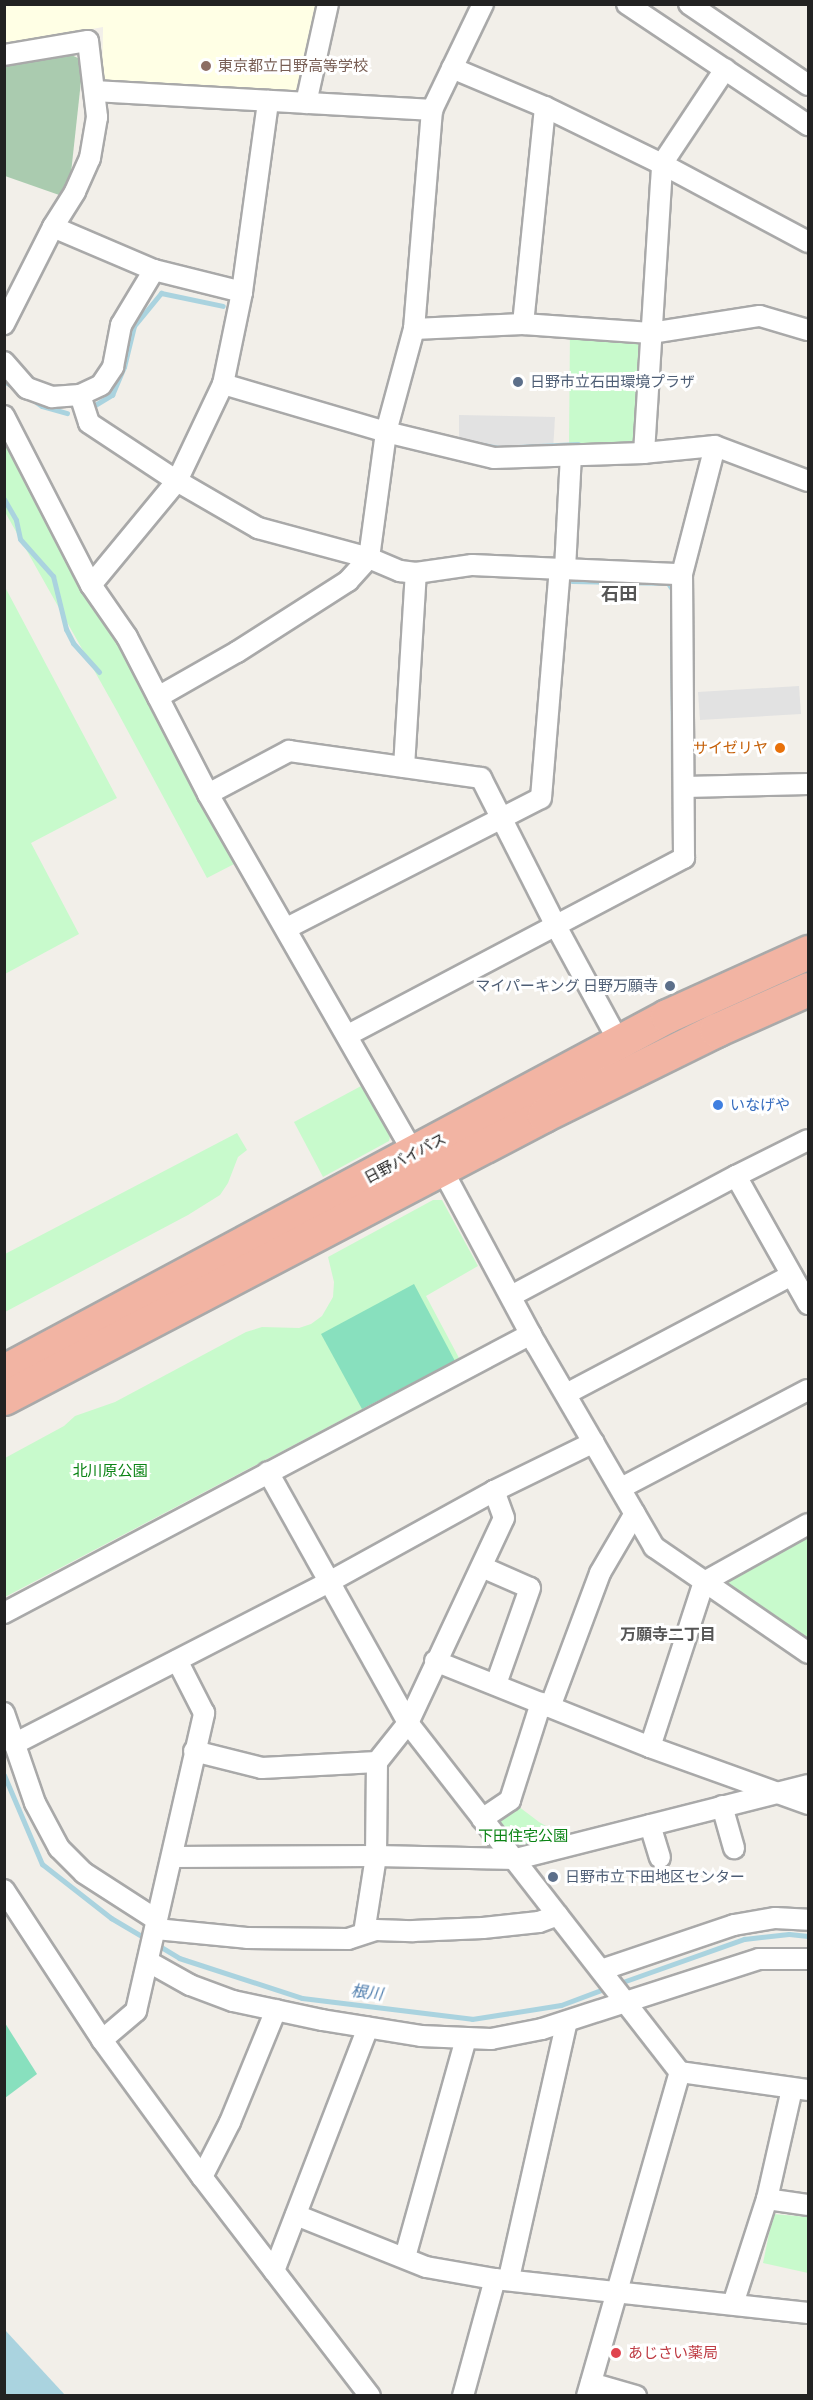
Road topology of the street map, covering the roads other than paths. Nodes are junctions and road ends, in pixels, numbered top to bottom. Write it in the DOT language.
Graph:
graph roads {
  1 [pos="328,4"];
  2 [pos="483,4"];
  3 [pos="627,4"];
  4 [pos="689,4"];
  5 [pos="4,56"];
  6 [pos="452,68"];
  7 [pos="725,69"];
  8 [pos="808,85"];
  9 [pos="95,91"];
  10 [pos="268,101"];
  11 [pos="306,103"];
  12 [pos="545,107"];
  13 [pos="432,110"];
  14 [pos="808,125"];
  15 [pos="662,164"];
  16 [pos="53,227"];
  17 [pos="808,243"];
  18 [pos="154,270"];
  19 [pos="242,292"];
  20 [pos="4,324"];
  21 [pos="523,324"];
  22 [pos="414,329"];
  23 [pos="808,329"];
  24 [pos="651,333"];
  25 [pos="4,362"];
  26 [pos="223,384"];
  27 [pos="80,395"];
  28 [pos="4,416"];
  29 [pos="386,432"];
  30 [pos="715,446"];
  31 [pos="644,453"];
  32 [pos="571,456"];
  33 [pos="177,481"];
  34 [pos="808,481"];
  35 [pos="369,558"];
  36 [pos="562,569"];
  37 [pos="416,573"];
  38 [pos="682,574"];
  39 [pos="91,585"];
  40 [pos="158,697"];
  41 [pos="404,767"];
  42 [pos="808,784"];
  43 [pos="684,787"];
  44 [pos="208,794"];
  45 [pos="502,817"];
  46 [pos="556,926"];
  47 [pos="287,928"];
  48 [pos="808,952"];
  49 [pos="808,988"];
  50 [pos="348,1035"];
  51 [pos="619,1042"];
  52 [pos="808,1140"];
  53 [pos="428,1161"];
  54 [pos="736,1176"];
  55 [pos="792,1275"];
  56 [pos="511,1296"];
  57 [pos="808,1304"];
  58 [pos="110,1329"];
  59 [pos="531,1334"];
  60 [pos="4,1371"];
  61 [pos="808,1390"];
  62 [pos="566,1394"];
  63 [pos="4,1398"];
  64 [pos="594,1442"];
  65 [pos="268,1472"];
  66 [pos="621,1488"];
  67 [pos="494,1491"];
  68 [pos="635,1513"];
  69 [pos="808,1524"];
  70 [pos="482,1568"];
  71 [pos="329,1582"];
  72 [pos="704,1582"];
  73 [pos="4,1613"];
  74 [pos="808,1653"];
  75 [pos="177,1660"];
  76 [pos="435,1661"];
  77 [pos="496,1684"];
  78 [pos="545,1705"];
  79 [pos="4,1713"];
  80 [pos="408,1723"];
  81 [pos="15,1744"];
  82 [pos="650,1748"];
  83 [pos="194,1751"];
  84 [pos="377,1762"];
  85 [pos="808,1785"];
  86 [pos="772,1792"];
  87 [pos="808,1804"];
  88 [pos="722,1806"];
  89 [pos="482,1819"];
  90 [pos="650,1826"];
  91 [pos="734,1848"];
  92 [pos="376,1856"];
  93 [pos="172,1857"];
  94 [pos="660,1857"];
  95 [pos="516,1859"];
  96 [pos="4,1890"];
  97 [pos="558,1915"];
  98 [pos="808,1920"];
  99 [pos="156,1927"];
  100 [pos="364,1933"];
  101 [pos="808,1959"];
  102 [pos="149,1960"];
  103 [pos="604,1974"];
  104 [pos="622,1998"];
  105 [pos="276,2010"];
  106 [pos="567,2021"];
  107 [pos="368,2027"];
  108 [pos="466,2039"];
  109 [pos="102,2040"];
  110 [pos="680,2072"];
  111 [pos="800,2089"];
  112 [pos="202,2177"];
  113 [pos="767,2199"];
  114 [pos="808,2205"];
  115 [pos="296,2215"];
  116 [pos="405,2257"];
  117 [pos="274,2271"];
  118 [pos="502,2278"];
  119 [pos="616,2292"];
  120 [pos="733,2304"];
  121 [pos="808,2313"];
  122 [pos="589,2389"];
  123 [pos="370,2396"];
  124 [pos="463,2396"];
  125 [pos="636,2396"];
  1 -- 11 [label="street"];
  2 -- 6 [label="street"];
  3 -- 7 [label="street"];
  4 -- 8 [label="street"];
  5 -- 9 [label="street"];
  6 -- 12 [label="street"];
  6 -- 13 [label="street"];
  7 -- 14 [label="street"];
  7 -- 15 [label="street"];
  9 -- 10 [label="street"];
  9 -- 16 [label="street"];
  10 -- 11 [label="street"];
  10 -- 19 [label="street"];
  11 -- 13 [label="street"];
  12 -- 15 [label="street"];
  12 -- 21 [label="street"];
  13 -- 22 [label="street"];
  15 -- 17 [label="street"];
  15 -- 24 [label="street"];
  16 -- 18 [label="street"];
  16 -- 20 [label="street"];
  18 -- 19 [label="street"];
  18 -- 27 [label="street"];
  19 -- 26 [label="street"];
  21 -- 22 [label="street"];
  21 -- 24 [label="street"];
  22 -- 29 [label="street"];
  23 -- 24 [label="street"];
  24 -- 31 [label="street"];
  25 -- 27 [label="street"];
  26 -- 29 [label="street"];
  26 -- 33 [label="street"];
  27 -- 33 [label="street"];
  28 -- 39 [label="street"];
  29 -- 32 [label="street"];
  29 -- 35 [label="street"];
  30 -- 31 [label="street"];
  30 -- 34 [label="street"];
  30 -- 38 [label="street"];
  31 -- 32 [label="street"];
  32 -- 36 [label="street"];
  33 -- 35 [label="street"];
  33 -- 39 [label="street"];
  35 -- 37 [label="street"];
  35 -- 40 [label="street"];
  36 -- 37 [label="street"];
  36 -- 38 [label="street"];
  36 -- 45 [label="street"];
  37 -- 41 [label="street"];
  38 -- 43 [label="street"];
  39 -- 40 [label="street"];
  40 -- 44 [label="street"];
  41 -- 44 [label="street"];
  41 -- 45 [label="street"];
  42 -- 43 [label="street"];
  43 -- 46 [label="street"];
  44 -- 47 [label="street"];
  45 -- 46 [label="street"];
  45 -- 47 [label="street"];
  46 -- 50 [label="street"];
  46 -- 51 [label="street"];
  47 -- 50 [label="street"];
  48 -- 51 [label="highway, 日野バイパス"];
  49 -- 53 [label="highway, 日野バイパス"];
  50 -- 53 [label="street"];
  51 -- 53 [label="highway, 日野バイパス"];
  52 -- 54 [label="street"];
  53 -- 56 [label="street"];
  53 -- 58 [label="highway, 日野バイパス"];
  54 -- 55 [label="street"];
  54 -- 56 [label="street"];
  55 -- 57 [label="street"];
  55 -- 62 [label="street"];
  56 -- 59 [label="street"];
  58 -- 60 [label="highway, 日野バイパス"];
  58 -- 63 [label="highway, 日野バイパス"];
  59 -- 62 [label="street"];
  59 -- 65 [label="street"];
  61 -- 66 [label="street"];
  62 -- 64 [label="street"];
  64 -- 66 [label="street"];
  64 -- 67 [label="street"];
  65 -- 71 [label="street"];
  65 -- 73 [label="street"];
  66 -- 68 [label="street"];
  67 -- 70 [label="street"];
  67 -- 71 [label="street"];
  68 -- 72 [label="street"];
  68 -- 78 [label="street"];
  69 -- 72 [label="street"];
  70 -- 76 [label="street"];
  70 -- 77 [label="street"];
  71 -- 75 [label="street"];
  71 -- 80 [label="street"];
  72 -- 74 [label="street"];
  72 -- 82 [label="street"];
  75 -- 81 [label="street"];
  75 -- 83 [label="street"];
  76 -- 77 [label="street"];
  76 -- 80 [label="street"];
  77 -- 78 [label="street"];
  78 -- 82 [label="street"];
  78 -- 89 [label="street"];
  79 -- 81 [label="street"];
  80 -- 84 [label="street"];
  80 -- 89 [label="street"];
  81 -- 99 [label="street"];
  82 -- 86 [label="street"];
  83 -- 84 [label="street"];
  83 -- 93 [label="street"];
  84 -- 92 [label="street"];
  85 -- 86 [label="street"];
  86 -- 87 [label="street"];
  86 -- 88 [label="street"];
  88 -- 90 [label="street"];
  88 -- 91 [label="street"];
  89 -- 95 [label="street"];
  90 -- 94 [label="street"];
  90 -- 95 [label="street"];
  92 -- 93 [label="street"];
  92 -- 95 [label="street"];
  92 -- 100 [label="street"];
  93 -- 99 [label="street"];
  95 -- 97 [label="street"];
  96 -- 109 [label="street"];
  97 -- 100 [label="street"];
  97 -- 103 [label="street"];
  98 -- 103 [label="street"];
  99 -- 100 [label="street"];
  99 -- 102 [label="street"];
  101 -- 104 [label="street"];
  102 -- 105 [label="street"];
  102 -- 109 [label="street"];
  103 -- 104 [label="street"];
  104 -- 106 [label="street"];
  104 -- 110 [label="street"];
  105 -- 107 [label="street"];
  105 -- 112 [label="street"];
  106 -- 108 [label="street"];
  106 -- 118 [label="street"];
  107 -- 108 [label="street"];
  107 -- 115 [label="street"];
  108 -- 116 [label="street"];
  109 -- 112 [label="street"];
  110 -- 111 [label="street"];
  110 -- 119 [label="street"];
  111 -- 113 [label="street"];
  112 -- 117 [label="street"];
  113 -- 114 [label="street"];
  113 -- 120 [label="street"];
  115 -- 116 [label="street"];
  115 -- 117 [label="street"];
  116 -- 118 [label="street"];
  117 -- 123 [label="street"];
  118 -- 119 [label="street"];
  118 -- 124 [label="street"];
  119 -- 120 [label="street"];
  119 -- 122 [label="street"];
  120 -- 121 [label="street"];
  122 -- 125 [label="street"];
}
